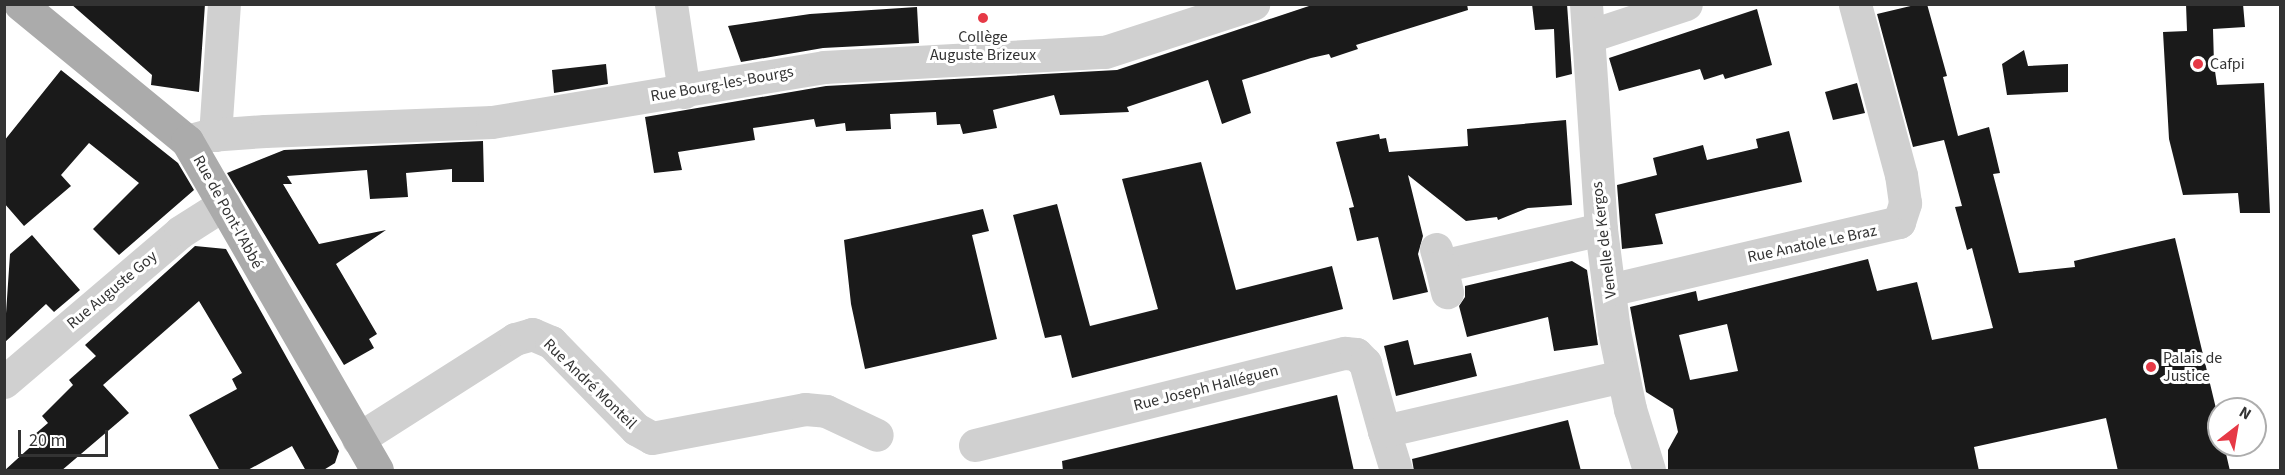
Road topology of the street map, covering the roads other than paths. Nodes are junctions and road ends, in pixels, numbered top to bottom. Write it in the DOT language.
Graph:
graph roads {
  1 [pos="20,4"];
  2 [pos="224,4"];
  3 [pos="671,4"];
  4 [pos="1253,4"];
  5 [pos="1686,4"];
  6 [pos="1855,4"];
  7 [pos="1587,20"];
  8 [pos="684,92"];
  9 [pos="201,138"];
  10 [pos="224,204"];
  11 [pos="1601,229"];
  12 [pos="1441,269"];
  13 [pos="1609,290"];
  14 [pos="1622,376"];
  15 [pos="4,382"];
  16 [pos="1384,431"];
  17 [pos="877,435"];
  18 [pos="975,445"];
  19 [pos="367,461"];
  20 [pos="1395,471"];
  21 [pos="1649,471"];
  1 -- 9 [label="main road, Rue de Pont-l'Abbé"];
  2 -- 9 [label="street"];
  3 -- 8 [label="street"];
  4 -- 8 [label="street, Rue Bourg-les-Bourgs"];
  5 -- 7 [label="street"];
  6 -- 13 [label="street, Rue Anatole Le Braz"];
  7 -- 11 [label="street, Venelle de Kergos"];
  8 -- 9 [label="street, Rue Bourg-les-Bourgs"];
  9 -- 10 [label="main road, Rue de Pont-l'Abbé"];
  10 -- 15 [label="street, Rue Auguste Goy"];
  10 -- 19 [label="main road, Rue de Pont-l'Abbé"];
  11 -- 12 [label="street"];
  11 -- 13 [label="street, Venelle de Kergos"];
  13 -- 14 [label="street, Venelle de Kergos"];
  14 -- 16 [label="street"];
  14 -- 21 [label="street, Venelle de Kergos"];
  16 -- 18 [label="street, Rue Joseph Halléguen"];
  16 -- 20 [label="street, Rue Joseph Halléguen"];
  17 -- 19 [label="street, Rue André Monteil"];
}
